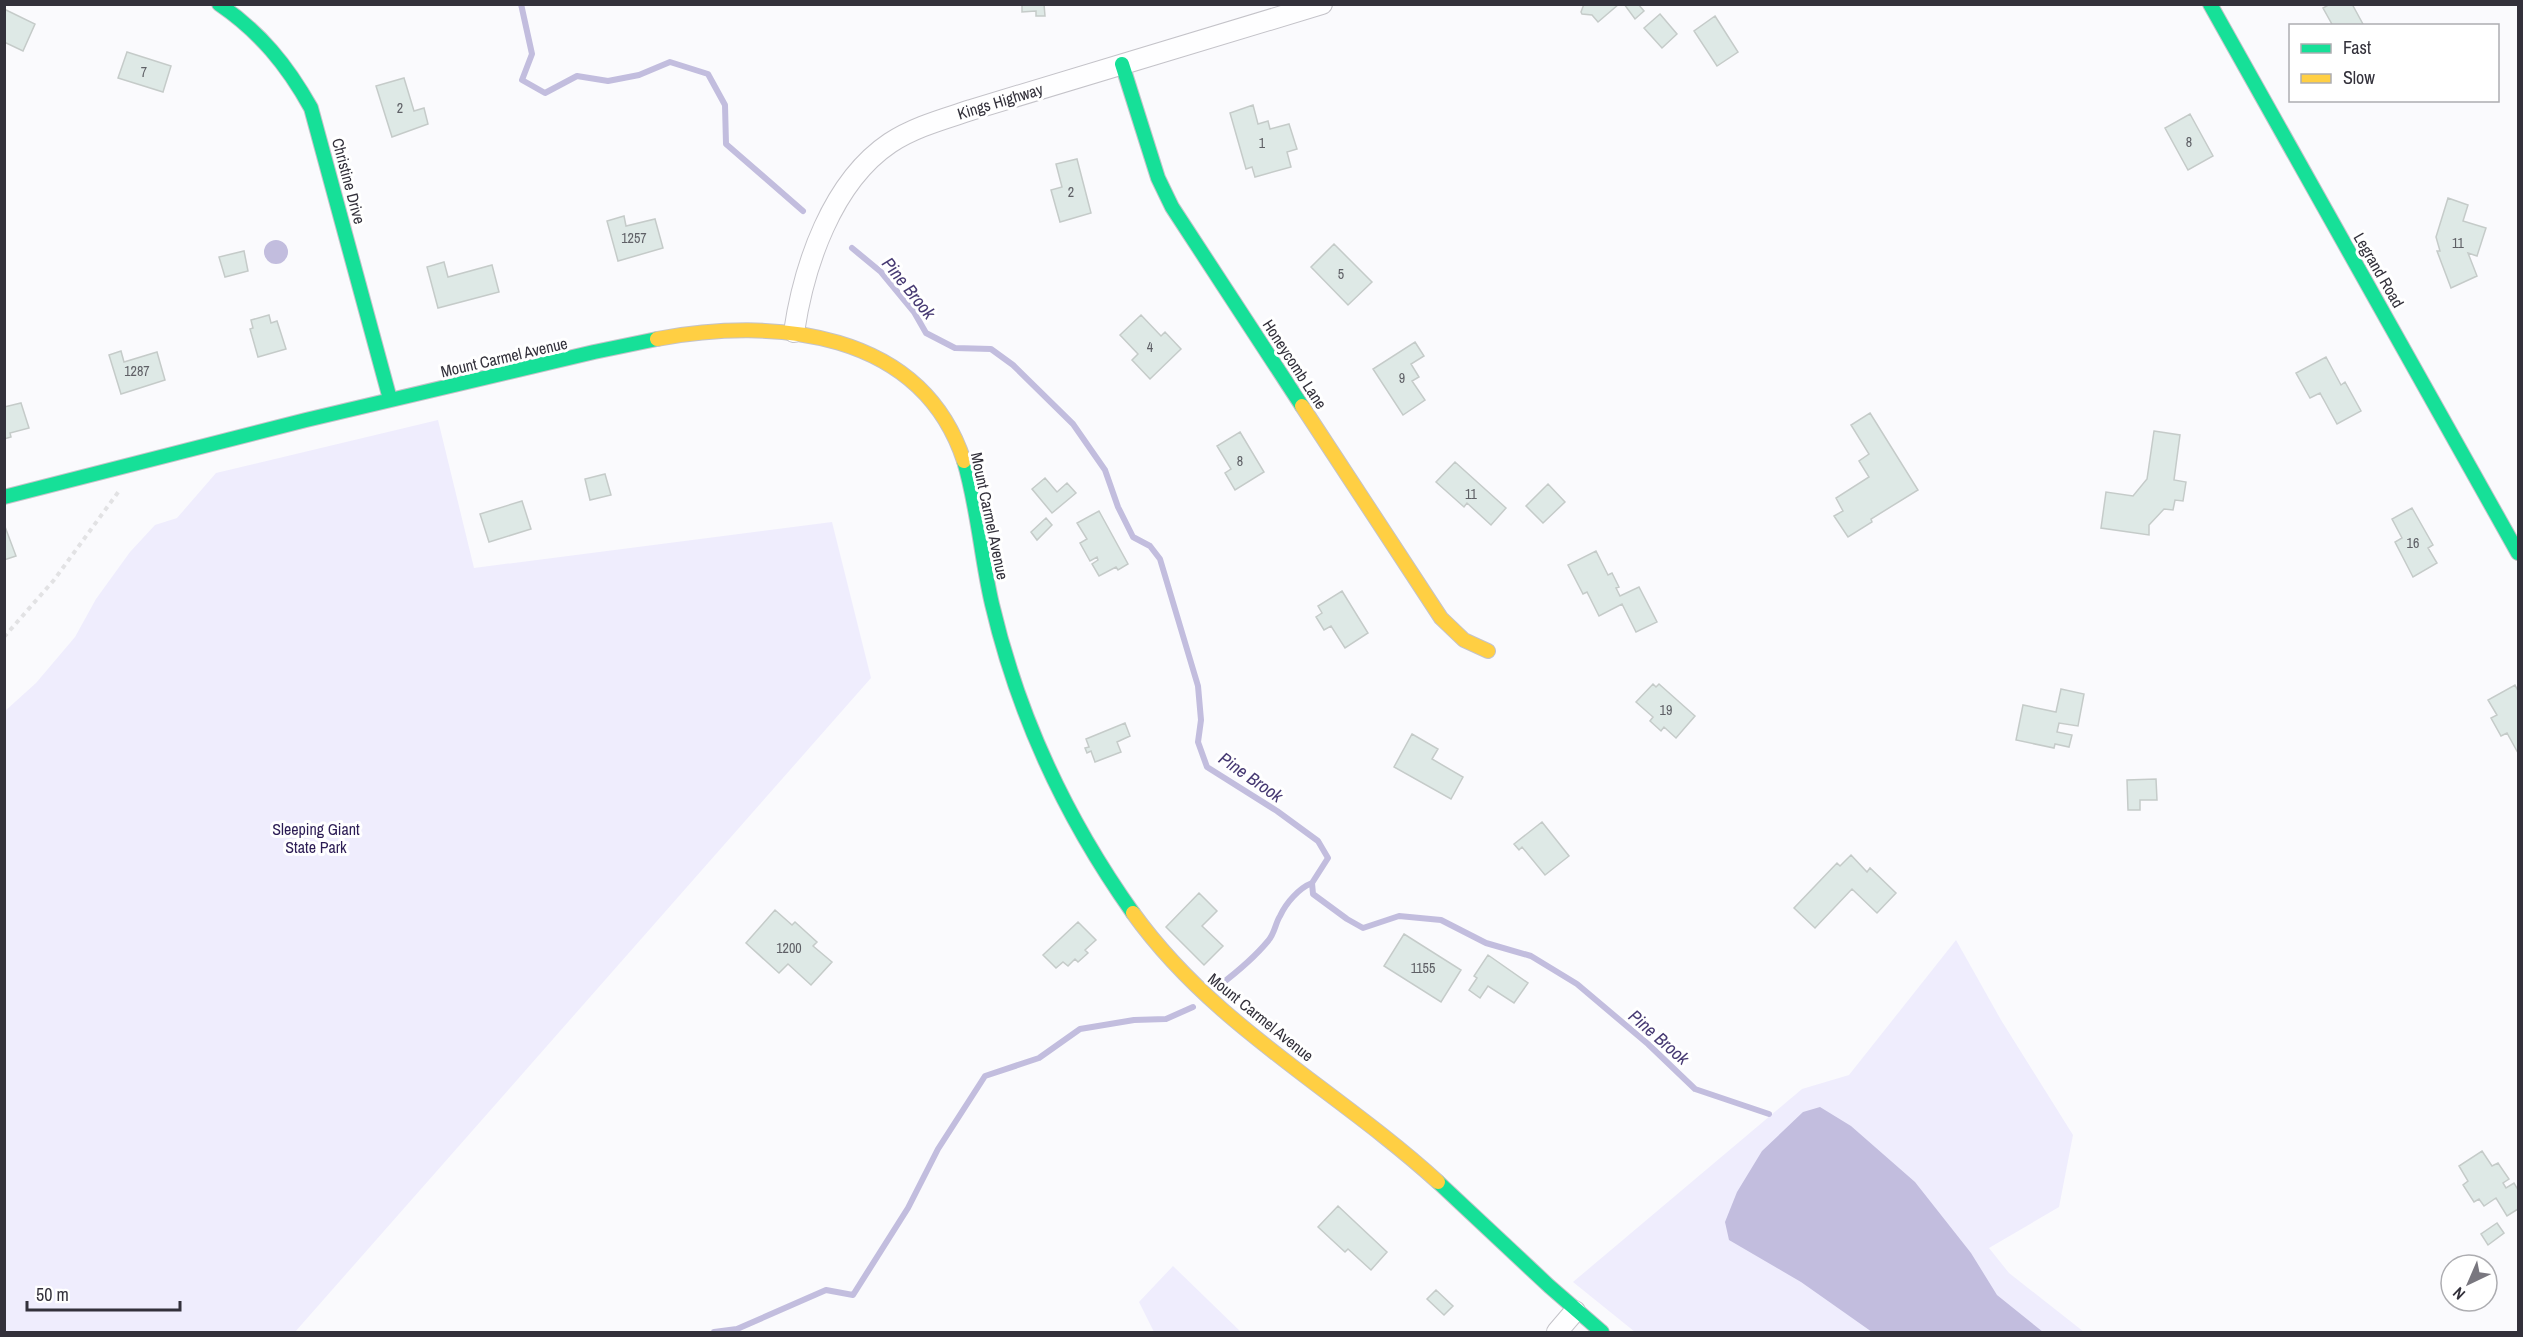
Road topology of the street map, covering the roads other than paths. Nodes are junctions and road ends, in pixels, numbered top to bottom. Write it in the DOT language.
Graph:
graph roads {
  1 [pos="219,4"];
  2 [pos="1322,4"];
  3 [pos="2210,4"];
  4 [pos="1122,64"];
  5 [pos="794,332"];
  6 [pos="390,399"];
  7 [pos="4,497"];
  8 [pos="2518,553"];
  9 [pos="1488,651"];
  10 [pos="1575,1311"];
  11 [pos="1557,1332"];
  12 [pos="1602,1332"];
  1 -- 6 [label="main road, Christine Drive"];
  2 -- 4 [label="street, Kings Highway"];
  3 -- 8 [label="main road, Legrand Road"];
  4 -- 5 [label="street, Kings Highway"];
  4 -- 9 [label="main road, Honeycomb Lane"];
  5 -- 6 [label="main road, Mount Carmel Avenue"];
  5 -- 10 [label="main road, Mount Carmel Avenue"];
  6 -- 7 [label="main road, Mount Carmel Avenue"];
  10 -- 11 [label="street"];
  10 -- 12 [label="main road, Mount Carmel Avenue"];
}
